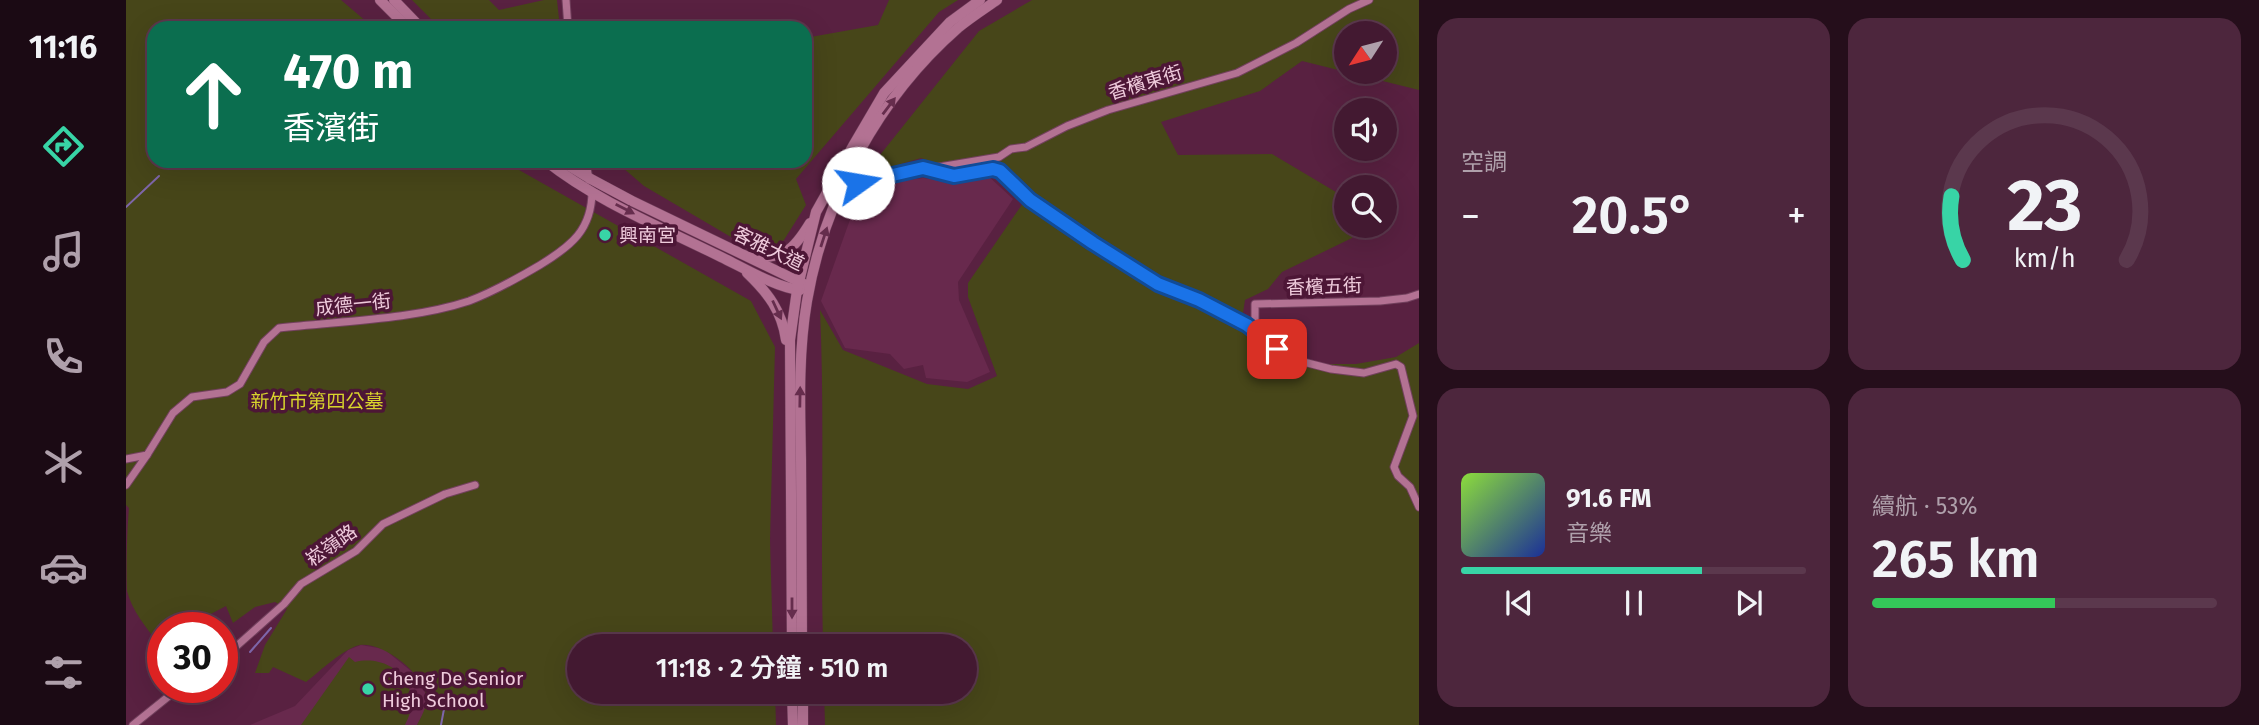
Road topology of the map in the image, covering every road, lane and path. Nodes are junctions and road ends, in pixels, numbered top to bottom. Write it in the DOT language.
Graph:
graph roads {
  1 [pos="380,0"];
  2 [pos="394,0"];
  3 [pos="566,0"];
  4 [pos="980,0"];
  5 [pos="997,0"];
  6 [pos="1369,0"];
  7 [pos="401,21"];
  8 [pos="414,21"];
  9 [pos="568,21"];
  10 [pos="556,168"];
  11 [pos="573,168"];
  12 [pos="587,168"];
  13 [pos="923,168"];
  14 [pos="589,178"];
  15 [pos="834,182"];
  16 [pos="592,192"];
  17 [pos="816,212"];
  18 [pos="742,261"];
  19 [pos="798,285"];
  20 [pos="810,289"];
  21 [pos="1419,294"];
  22 [pos="1247,325"];
  23 [pos="789,366"];
  24 [pos="147,456"];
  25 [pos="126,459"];
  26 [pos="127,480"];
  27 [pos="475,485"];
  28 [pos="796,490"];
  29 [pos="1419,507"];
  30 [pos="792,634"];
  31 [pos="802,634"];
  32 [pos="238,645"];
  33 [pos="160,703"];
  34 [pos="796,704"];
  35 [pos="800,704"];
  36 [pos="798,712"];
  37 [pos="133,725"];
  38 [pos="793,725"];
  39 [pos="803,725"];
  1 -- 7 [label="street"];
  2 -- 8 [label="street"];
  3 -- 9 [label="street"];
  4 -- 15 [label="street"];
  15 -- 5 [label="street, one-way"];
  6 -- 13 [label="street, 香檳東街"];
  10 -- 16 [label="street, 客雅大道"];
  11 -- 14 [label="street, 客雅大道"];
  12 -- 14 [label="street"];
  13 -- 15 [label="street, 香檳東街"];
  13 -- 22 [label="street"];
  14 -- 16 [label="street"];
  14 -- 18 [label="street, 客雅大道"];
  15 -- 17 [label="street"];
  20 -- 15 [label="street, one-way"];
  16 -- 18 [label="street, 客雅大道, one-way"];
  16 -- 24 [label="street, 成德一街"];
  17 -- 18 [label="street"];
  17 -- 19 [label="street"];
  18 -- 19 [label="street, 客雅大道"];
  18 -- 23 [label="street, one-way"];
  19 -- 20 [label="street, 客雅大道"];
  19 -- 23 [label="street"];
  28 -- 20 [label="street, one-way"];
  21 -- 22 [label="street, 香檳五街"];
  22 -- 29 [label="street"];
  23 -- 28 [label="street"];
  24 -- 25 [label="street"];
  24 -- 26 [label="street, 成德一街"];
  27 -- 32 [label="street, 崧嶺路"];
  28 -- 30 [label="street, one-way"];
  28 -- 31 [label="street"];
  33 -- 37 [label="street"];
  34 -- 36 [label="street"];
  35 -- 36 [label="street"];
  36 -- 38 [label="street"];
  36 -- 39 [label="street"];
}
